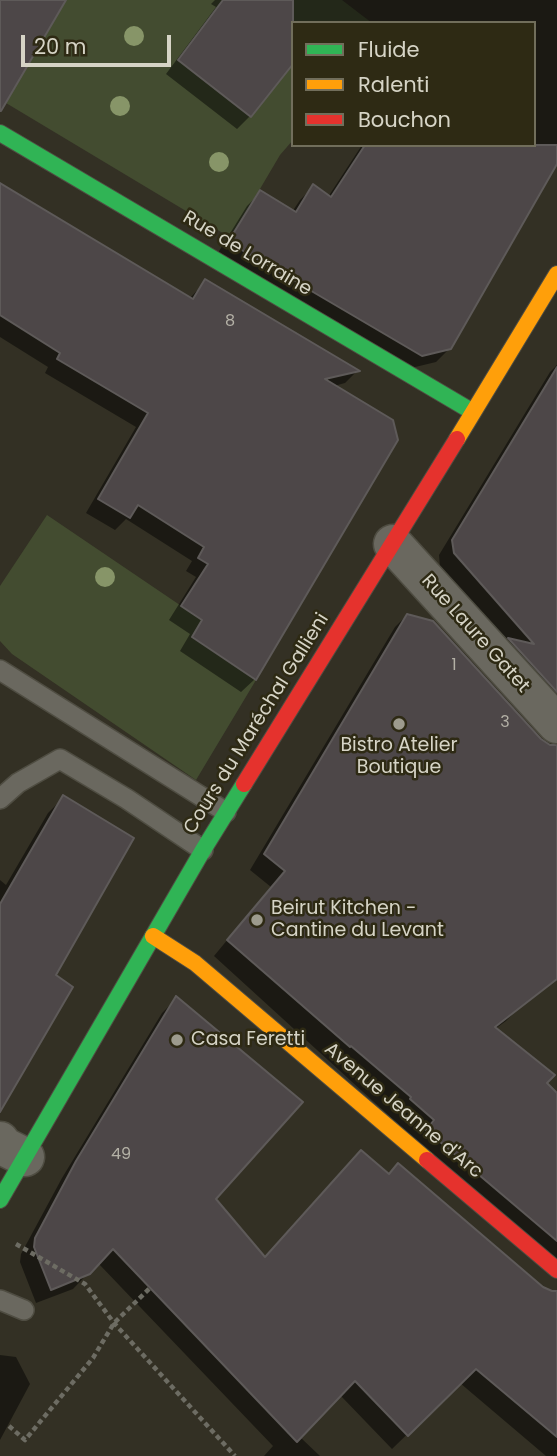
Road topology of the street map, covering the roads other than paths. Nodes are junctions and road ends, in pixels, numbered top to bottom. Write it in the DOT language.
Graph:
graph roads {
  1 [pos="0,132"];
  2 [pos="557,274"];
  3 [pos="473,412"];
  4 [pos="393,544"];
  5 [pos="0,670"];
  6 [pos="557,724"];
  7 [pos="0,799"];
  8 [pos="226,812"];
  9 [pos="204,850"];
  10 [pos="153,936"];
  11 [pos="13,1149"];
  12 [pos="0,1200"];
  13 [pos="557,1270"];
  14 [pos="0,1300"];
  15 [pos="24,1310"];
  1 -- 3 [label="main road, Rue de Lorraine"];
  2 -- 3 [label="main road, Cours du Maréchal Gallieni"];
  3 -- 4 [label="main road, Cours du Maréchal Gallieni"];
  4 -- 6 [label="street, Rue Laure Gatet"];
  4 -- 8 [label="main road, Cours du Maréchal Gallieni"];
  5 -- 8 [label="lane"];
  7 -- 9 [label="lane"];
  8 -- 9 [label="main road, Cours du Maréchal Gallieni"];
  9 -- 10 [label="main road, Cours du Maréchal Gallieni"];
  10 -- 11 [label="main road, Cours du Maréchal Gallieni"];
  10 -- 13 [label="main road, Avenue Jeanne d'Arc"];
  11 -- 12 [label="main road, Cours du Maréchal Gallieni"];
  14 -- 15 [label="lane"];
}
